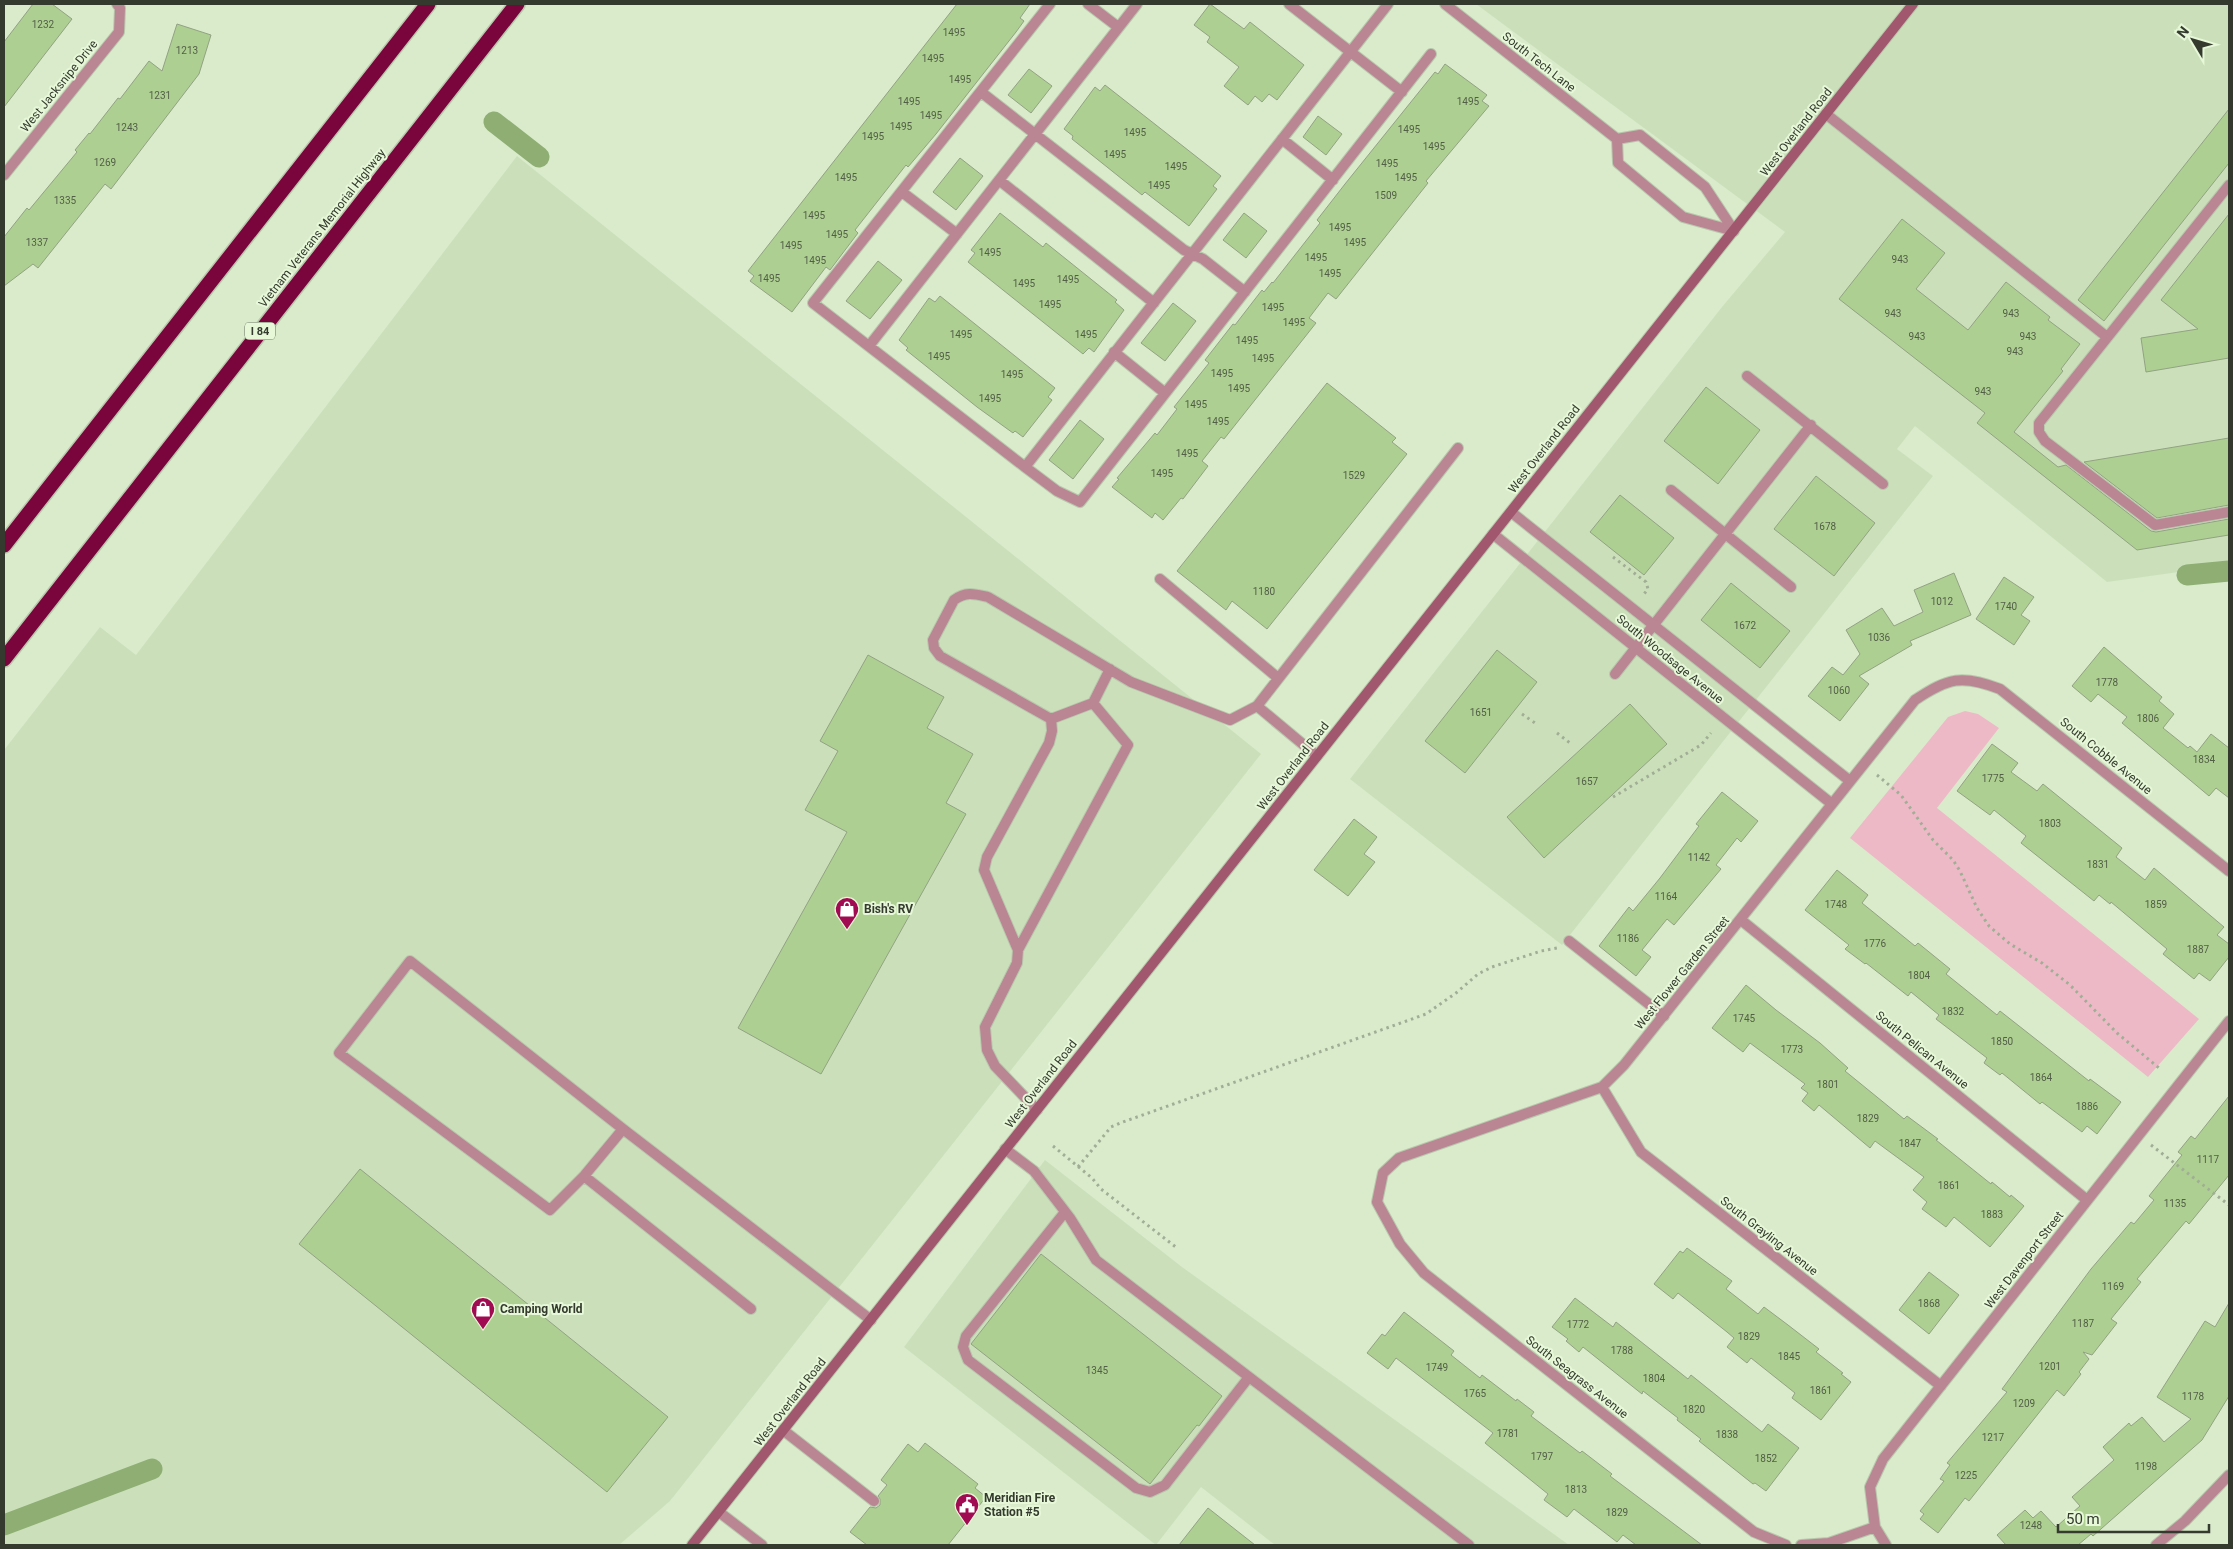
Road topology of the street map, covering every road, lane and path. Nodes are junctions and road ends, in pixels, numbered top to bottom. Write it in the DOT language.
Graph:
graph roads {
  1 [pos="428,4"];
  2 [pos="516,4"];
  3 [pos="1050,4"];
  4 [pos="1088,4"];
  5 [pos="1137,4"];
  6 [pos="1289,4"];
  7 [pos="1388,4"];
  8 [pos="1445,4"];
  9 [pos="1914,4"];
  10 [pos="119,6"];
  11 [pos="1118,27"];
  12 [pos="1351,51"];
  13 [pos="1432,54"];
  14 [pos="981,92"];
  15 [pos="1402,92"];
  16 [pos="1826,114"];
  17 [pos="1035,134"];
  18 [pos="1282,139"];
  19 [pos="1617,139"];
  20 [pos="4,175"];
  21 [pos="999,180"];
  22 [pos="1332,180"];
  23 [pos="2229,185"];
  24 [pos="902,192"];
  25 [pos="1734,231"];
  26 [pos="957,234"];
  27 [pos="1192,254"];
  28 [pos="1245,292"];
  29 [pos="1154,303"];
  30 [pos="2107,337"];
  31 [pos="869,346"];
  32 [pos="1114,352"];
  33 [pos="1747,376"];
  34 [pos="1165,393"];
  35 [pos="1810,425"];
  36 [pos="1458,448"];
  37 [pos="1025,467"];
  38 [pos="1883,484"];
  39 [pos="1671,490"];
  40 [pos="1511,512"];
  41 [pos="2229,512"];
  42 [pos="1726,533"];
  43 [pos="1493,534"];
  44 [pos="4,545"];
  45 [pos="1613,557"];
  46 [pos="1160,580"];
  47 [pos="1791,587"];
  48 [pos="1644,594"];
  49 [pos="1653,625"];
  50 [pos="1635,648"];
  51 [pos="4,659"];
  52 [pos="1110,669"];
  53 [pos="1615,674"];
  54 [pos="1278,678"];
  55 [pos="1958,679"];
  56 [pos="1093,703"];
  57 [pos="1257,706"];
  58 [pos="1522,714"];
  59 [pos="1051,719"];
  60 [pos="1535,723"];
  61 [pos="1557,733"];
  62 [pos="1711,733"];
  63 [pos="1570,743"];
  64 [pos="1318,756"];
  65 [pos="1877,775"];
  66 [pos="1850,781"];
  67 [pos="1613,797"];
  68 [pos="1832,804"];
  69 [pos="2229,871"];
  70 [pos="1741,920"];
  71 [pos="1569,941"];
  72 [pos="1018,950"];
  73 [pos="1664,1016"];
  74 [pos="2229,1021"];
  75 [pos="2159,1068"];
  76 [pos="1602,1087"];
  77 [pos="1037,1110"];
  78 [pos="623,1129"];
  79 [pos="2151,1145"];
  80 [pos="1052,1146"];
  81 [pos="1005,1149"];
  82 [pos="1078,1166"];
  83 [pos="584,1176"];
  84 [pos="2087,1200"];
  85 [pos="1377,1202"];
  86 [pos="2229,1204"];
  87 [pos="1066,1212"];
  88 [pos="1176,1248"];
  89 [pos="751,1309"];
  90 [pos="871,1320"];
  91 [pos="1249,1377"];
  92 [pos="1941,1386"];
  93 [pos="783,1430"];
  94 [pos="2229,1475"];
  95 [pos="874,1501"];
  96 [pos="719,1512"];
  97 [pos="1875,1528"];
  98 [pos="692,1545"];
  99 [pos="762,1545"];
  100 [pos="1469,1545"];
  101 [pos="1786,1545"];
  102 [pos="1801,1545"];
  103 [pos="1886,1545"];
  104 [pos="2156,1545"];
  1 -- 44 [label="highway"];
  2 -- 51 [label="highway, Vietnam Veterans Memorial Highway / I 84"];
  3 -- 14 [label="street"];
  4 -- 11 [label="street"];
  5 -- 11 [label="street"];
  6 -- 12 [label="street"];
  7 -- 12 [label="street"];
  8 -- 19 [label="street, South Tech Lane"];
  9 -- 16 [label="street, West Overland Road"];
  10 -- 20 [label="street, West Jacksnipe Drive"];
  11 -- 17 [label="street"];
  12 -- 15 [label="street"];
  12 -- 18 [label="street"];
  13 -- 15 [label="street"];
  14 -- 17 [label="street"];
  14 -- 24 [label="street"];
  15 -- 22 [label="street"];
  16 -- 25 [label="street, West Overland Road"];
  16 -- 30 [label="street"];
  17 -- 21 [label="street"];
  17 -- 27 [label="street"];
  18 -- 22 [label="street"];
  18 -- 27 [label="street"];
  19 -- 25 [label="street"];
  19 -- 25 [label="street"];
  21 -- 26 [label="street"];
  21 -- 29 [label="street"];
  22 -- 28 [label="street"];
  23 -- 30 [label="street"];
  24 -- 26 [label="street"];
  24 -- 31 [label="street"];
  25 -- 40 [label="street, West Overland Road"];
  26 -- 31 [label="street"];
  27 -- 28 [label="street"];
  27 -- 29 [label="street"];
  28 -- 34 [label="street"];
  29 -- 32 [label="street"];
  30 -- 41 [label="street"];
  31 -- 37 [label="street"];
  32 -- 34 [label="street"];
  32 -- 37 [label="street"];
  33 -- 35 [label="street"];
  34 -- 37 [label="street"];
  35 -- 38 [label="street"];
  35 -- 42 [label="street"];
  36 -- 54 [label="street"];
  39 -- 42 [label="street"];
  40 -- 43 [label="street, West Overland Road"];
  40 -- 49 [label="street, South Woodsage Avenue"];
  42 -- 47 [label="street"];
  42 -- 49 [label="street"];
  43 -- 50 [label="street, South Woodsage Avenue"];
  43 -- 64 [label="street, West Overland Road"];
  45 -- 48 [label="path"];
  46 -- 54 [label="street"];
  49 -- 50 [label="street"];
  49 -- 66 [label="street, South Woodsage Avenue"];
  50 -- 53 [label="street"];
  50 -- 68 [label="street, South Woodsage Avenue"];
  52 -- 56 [label="street"];
  52 -- 57 [label="street"];
  52 -- 59 [label="street"];
  54 -- 57 [label="street"];
  55 -- 66 [label="street, West Flower Garden Street"];
  55 -- 69 [label="street, South Cobble Avenue"];
  56 -- 59 [label="street"];
  56 -- 72 [label="street"];
  57 -- 64 [label="street"];
  58 -- 60 [label="path"];
  59 -- 72 [label="street"];
  61 -- 63 [label="path"];
  62 -- 67 [label="path"];
  64 -- 77 [label="street, West Overland Road"];
  65 -- 75 [label="path"];
  66 -- 68 [label="street, West Flower Garden Street"];
  68 -- 70 [label="street, West Flower Garden Street"];
  70 -- 73 [label="street, West Flower Garden Street"];
  70 -- 84 [label="street, South Pelican Avenue"];
  71 -- 73 [label="street"];
  71 -- 82 [label="path"];
  72 -- 77 [label="street"];
  73 -- 76 [label="street, West Flower Garden Street"];
  74 -- 84 [label="street, West Davenport Street"];
  76 -- 85 [label="street, West Flower Garden Street"];
  76 -- 92 [label="street, South Grayling Avenue"];
  77 -- 81 [label="street, West Overland Road"];
  78 -- 83 [label="street"];
  78 -- 83 [label="street"];
  78 -- 90 [label="street"];
  79 -- 86 [label="path"];
  80 -- 82 [label="path"];
  81 -- 87 [label="street"];
  81 -- 90 [label="street, West Overland Road"];
  82 -- 88 [label="path"];
  83 -- 89 [label="street"];
  84 -- 92 [label="street, West Davenport Street"];
  85 -- 101 [label="street, South Seagrass Avenue"];
  87 -- 91 [label="street"];
  87 -- 91 [label="street"];
  90 -- 93 [label="street, West Overland Road"];
  91 -- 100 [label="street"];
  92 -- 97 [label="street, West Davenport Street"];
  93 -- 95 [label="street"];
  93 -- 96 [label="street, West Overland Road"];
  94 -- 104 [label="street"];
  96 -- 98 [label="street, West Overland Road"];
  96 -- 99 [label="street"];
  97 -- 102 [label="street"];
  97 -- 103 [label="street"];
}
